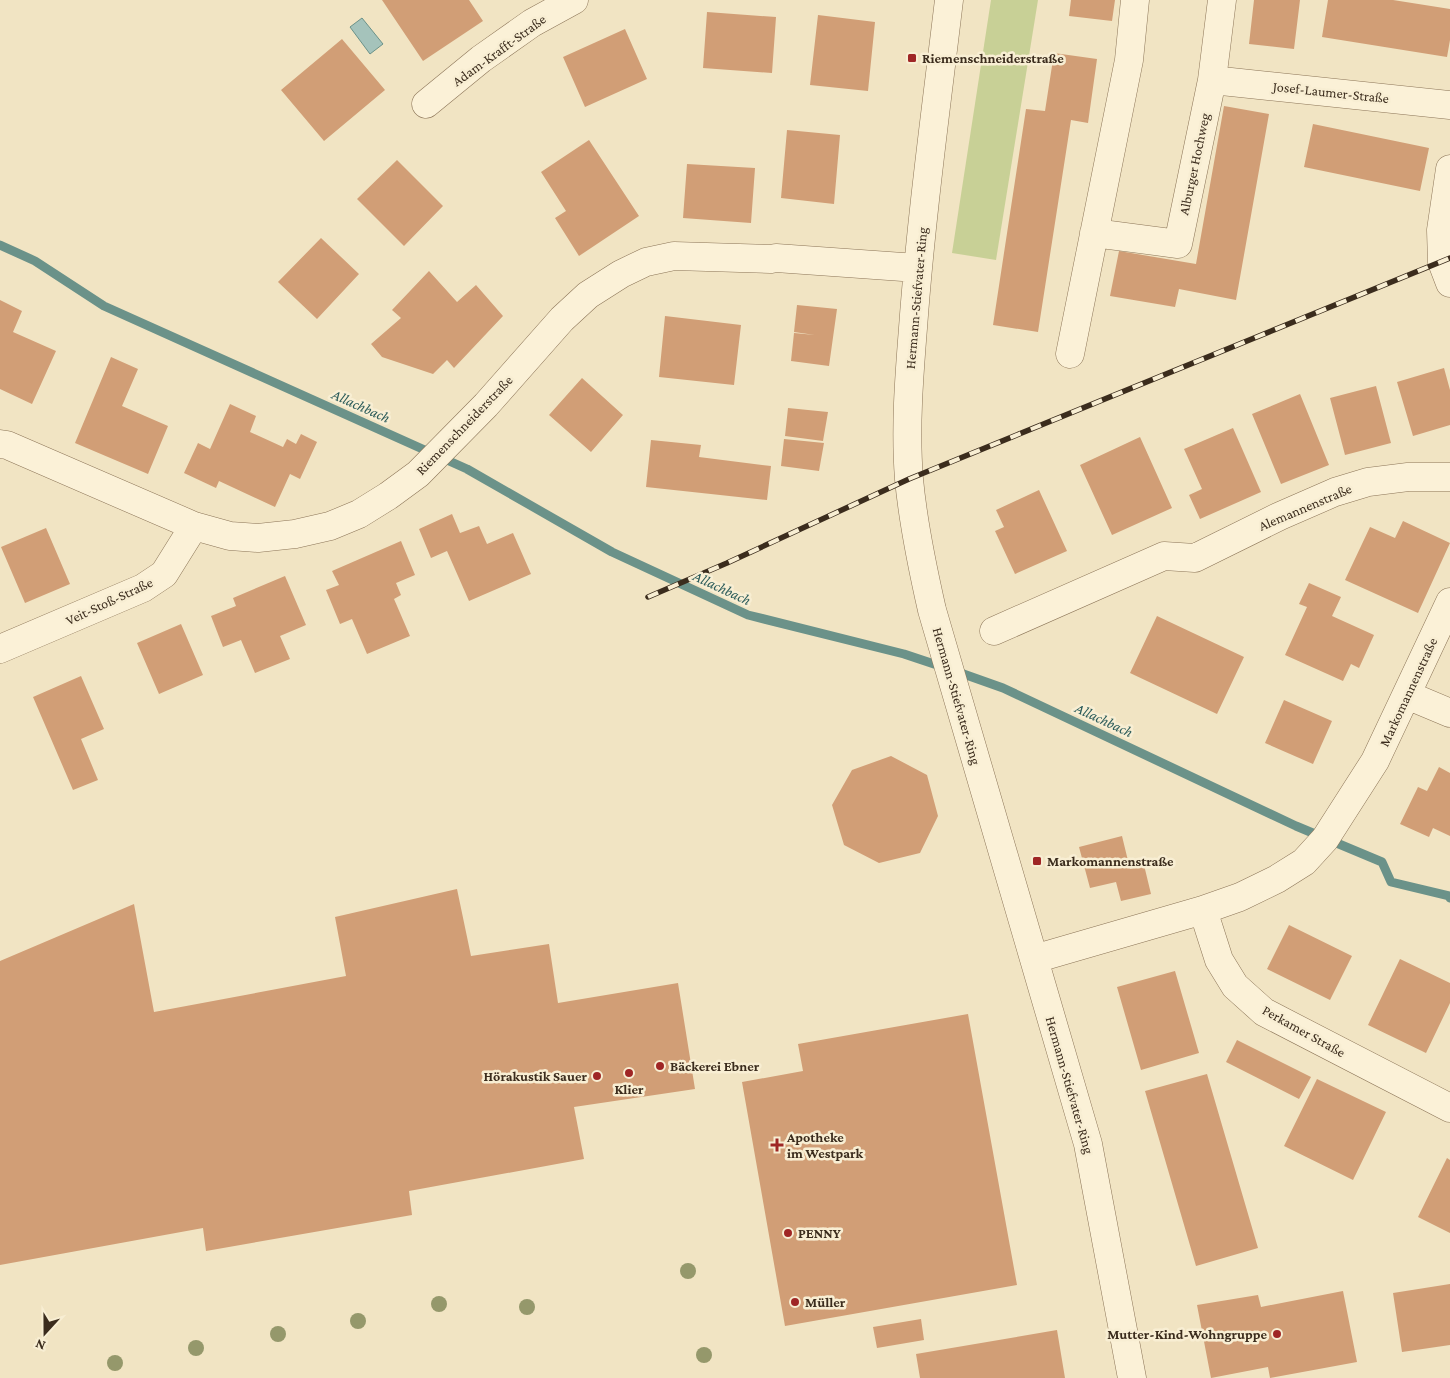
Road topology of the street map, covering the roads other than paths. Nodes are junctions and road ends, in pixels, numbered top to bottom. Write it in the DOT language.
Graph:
graph roads {
  1 [pos="574,0"];
  2 [pos="949,0"];
  3 [pos="1136,0"];
  4 [pos="1222,0"];
  5 [pos="1212,80"];
  6 [pos="426,104"];
  7 [pos="1450,105"];
  8 [pos="1450,168"];
  9 [pos="1094,233"];
  10 [pos="917,268"];
  11 [pos="1446,273"];
  12 [pos="1070,354"];
  13 [pos="0,444"];
  14 [pos="1450,477"];
  15 [pos="194,526"];
  16 [pos="1450,602"];
  17 [pos="994,630"];
  18 [pos="0,649"];
  19 [pos="1407,695"];
  20 [pos="1450,713"];
  21 [pos="1203,910"];
  22 [pos="1034,959"];
  23 [pos="1450,1108"];
  24 [pos="1132,1378"];
  1 -- 6 [label="street, Adam-Krafft-Straße"];
  2 -- 10 [label="street, Hermann-Stiefvater-Ring"];
  3 -- 9 [label="street"];
  4 -- 5 [label="street, Alburger Hochweg"];
  5 -- 7 [label="street, Josef-Laumer-Straße"];
  5 -- 9 [label="street, Alburger Hochweg"];
  8 -- 11 [label="street"];
  9 -- 12 [label="street"];
  10 -- 15 [label="street, Riemenschneiderstraße"];
  10 -- 22 [label="street, Hermann-Stiefvater-Ring"];
  13 -- 15 [label="street, Riemenschneiderstraße"];
  14 -- 17 [label="street, Alemannenstraße"];
  15 -- 18 [label="street, Veit-Stoß-Straße"];
  16 -- 19 [label="street, Markomannenstraße"];
  19 -- 20 [label="street"];
  19 -- 21 [label="street, Markomannenstraße"];
  21 -- 22 [label="street, Markomannenstraße"];
  21 -- 23 [label="street, Perkamer Straße"];
  22 -- 24 [label="street, Hermann-Stiefvater-Ring"];
}
